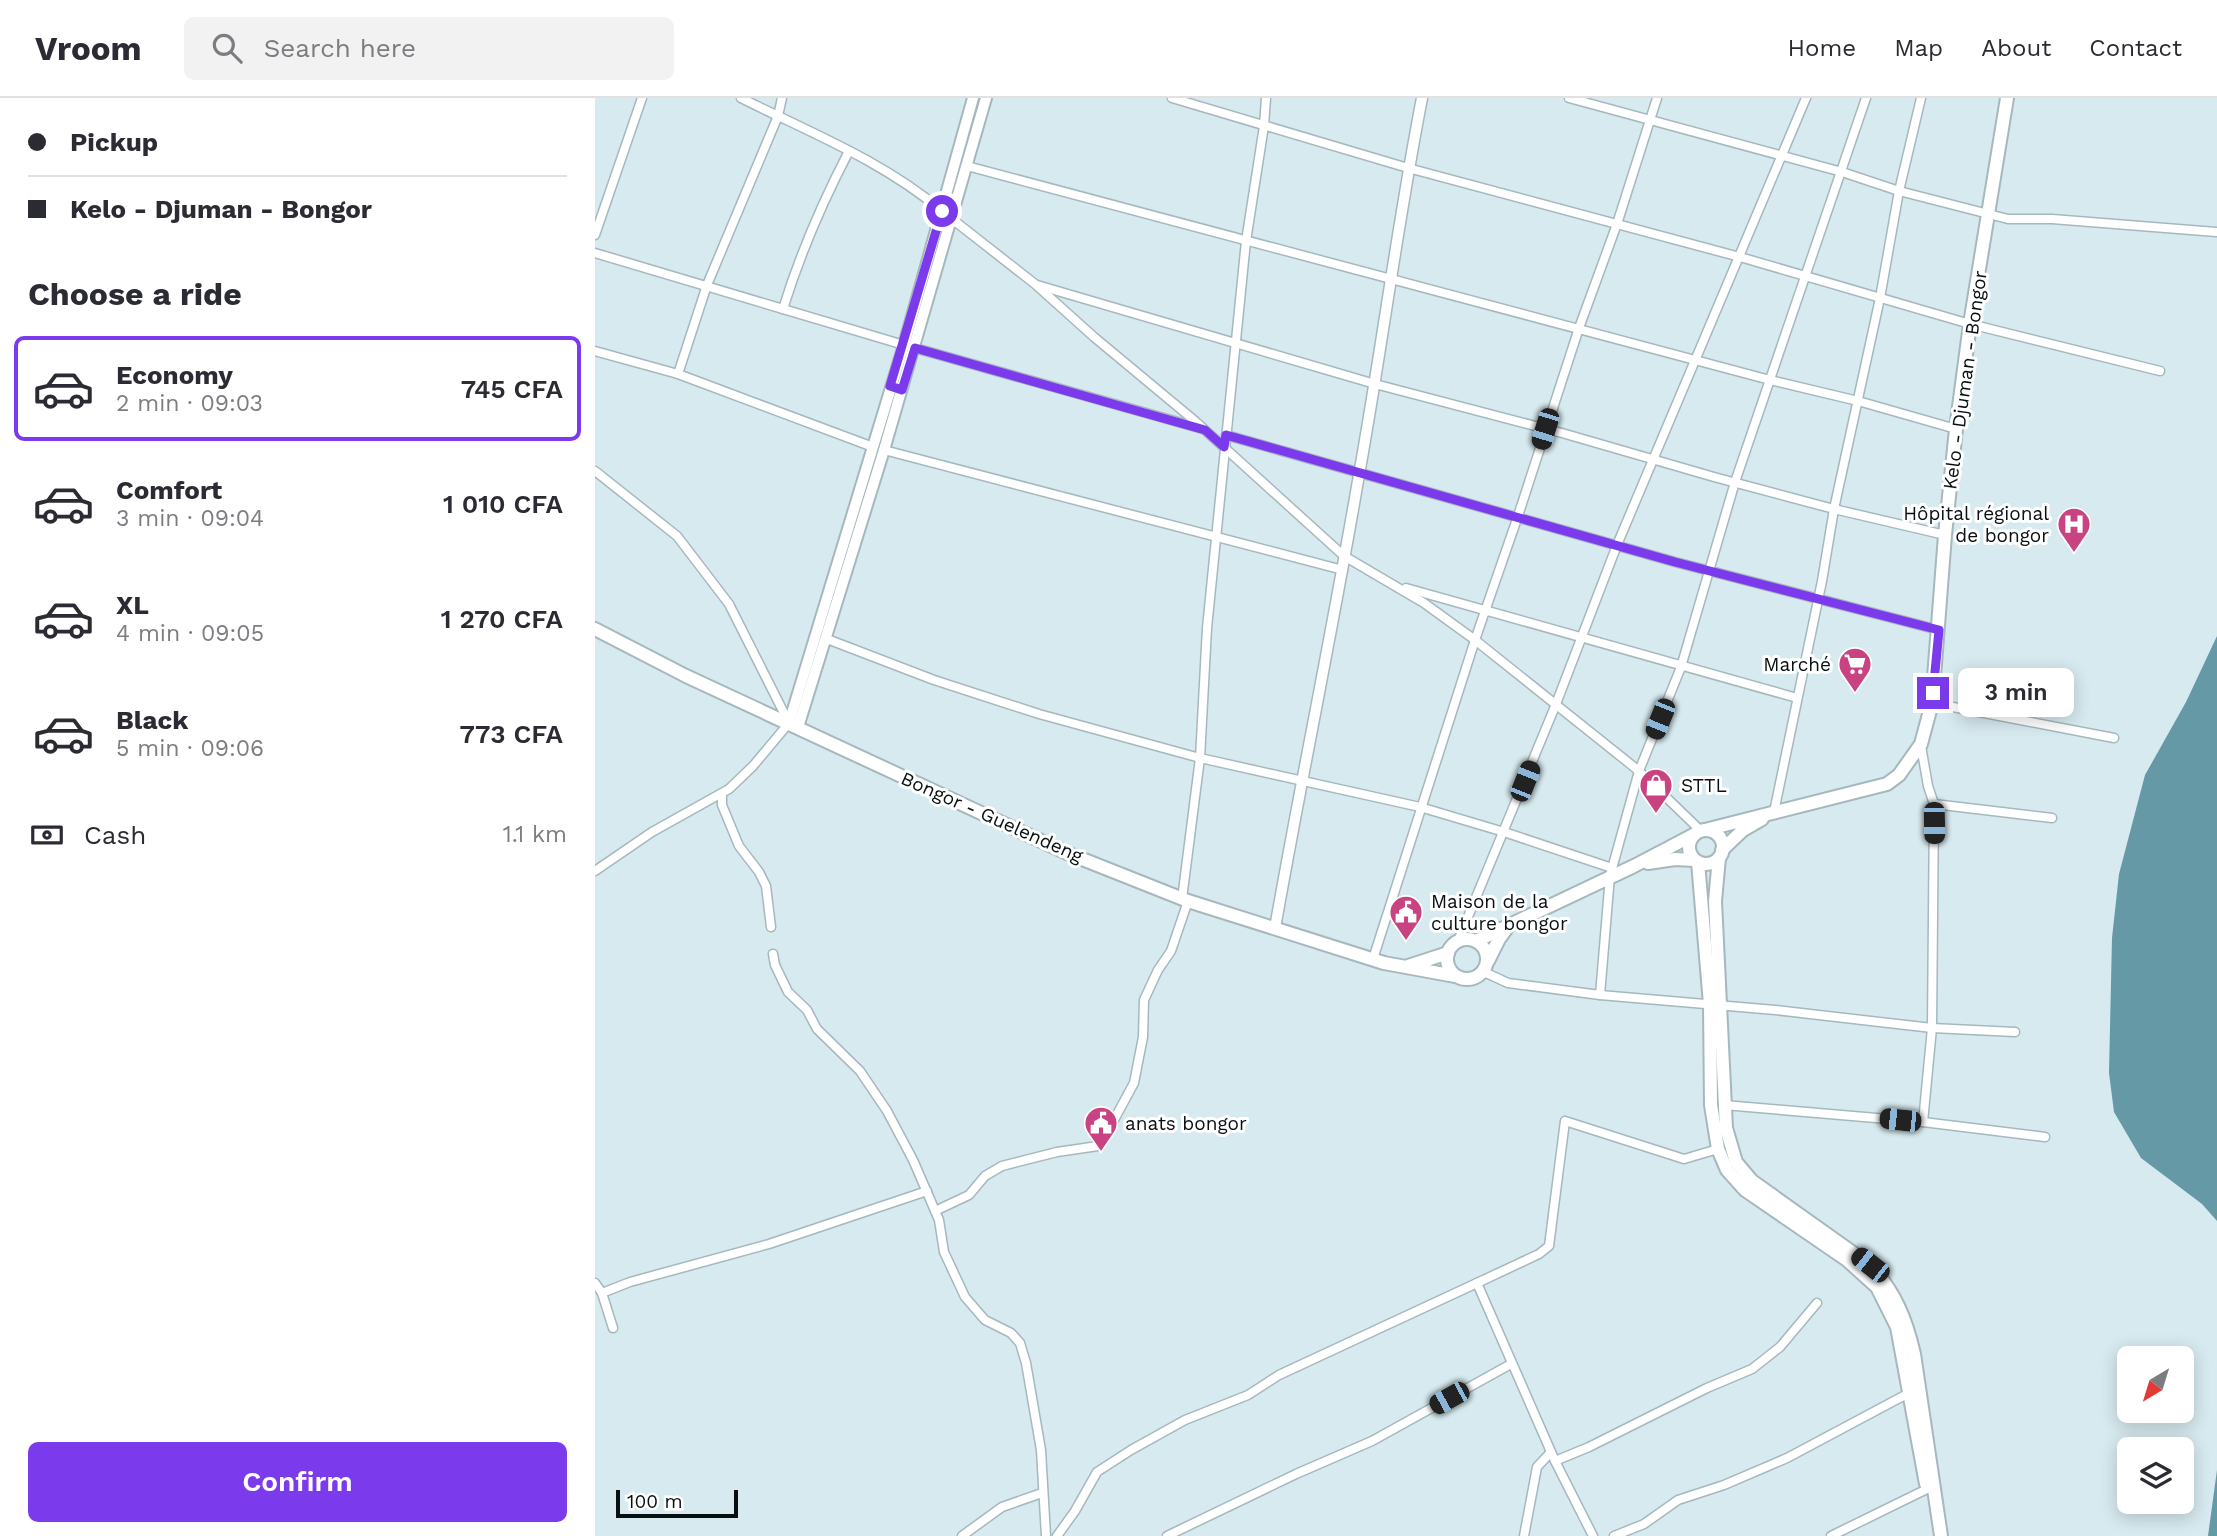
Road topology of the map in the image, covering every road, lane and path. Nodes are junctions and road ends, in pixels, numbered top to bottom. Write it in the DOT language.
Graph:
graph roads {
  1 [pos="642,98"];
  2 [pos="741,98"];
  3 [pos="782,98"];
  4 [pos="1172,98"];
  5 [pos="1266,98"];
  6 [pos="1422,98"];
  7 [pos="1569,98"];
  8 [pos="1657,98"];
  9 [pos="1806,98"];
  10 [pos="1866,98"];
  11 [pos="1921,98"];
  12 [pos="2007,98"];
  13 [pos="972,101"];
  14 [pos="984,103"];
  15 [pos="778,116"];
  16 [pos="1649,119"];
  17 [pos="1264,126"];
  18 [pos="849,150"];
  19 [pos="1782,156"];
  20 [pos="967,166"];
  21 [pos="1408,168"];
  22 [pos="1842,172"];
  23 [pos="1899,191"];
  24 [pos="942,211"];
  25 [pos="1990,214"];
  26 [pos="953,219"];
  27 [pos="1617,224"];
  28 [pos="2215,232"];
  29 [pos="595,235"];
  30 [pos="1246,241"];
  31 [pos="595,253"];
  32 [pos="1740,257"];
  33 [pos="1804,276"];
  34 [pos="1389,278"];
  35 [pos="1035,284"];
  36 [pos="707,285"];
  37 [pos="1880,298"];
  38 [pos="783,309"];
  39 [pos="1970,324"];
  40 [pos="1579,327"];
  41 [pos="1235,344"];
  42 [pos="909,347"];
  43 [pos="595,351"];
  44 [pos="1696,359"];
  45 [pos="2160,371"];
  46 [pos="678,374"];
  47 [pos="1770,380"];
  48 [pos="1375,384"];
  49 [pos="890,386"];
  50 [pos="902,390"];
  51 [pos="1858,401"];
  52 [pos="1545,429"];
  53 [pos="1956,429"];
  54 [pos="1205,430"];
  55 [pos="1226,435"];
  56 [pos="1224,447"];
  57 [pos="879,448"];
  58 [pos="1653,459"];
  59 [pos="595,471"];
  60 [pos="1360,474"];
  61 [pos="1735,482"];
  62 [pos="1833,509"];
  63 [pos="1518,516"];
  64 [pos="1945,535"];
  65 [pos="1218,537"];
  66 [pos="1618,545"];
  67 [pos="1344,556"];
  68 [pos="1343,570"];
  69 [pos="1708,570"];
  70 [pos="1393,585"];
  71 [pos="1818,600"];
  72 [pos="1486,611"];
  73 [pos="595,628"];
  74 [pos="1939,630"];
  75 [pos="827,639"];
  76 [pos="1581,639"];
  77 [pos="1475,640"];
  78 [pos="1681,667"];
  79 [pos="1797,698"];
  80 [pos="1932,703"];
  81 [pos="1556,704"];
  82 [pos="793,725"];
  83 [pos="2114,738"];
  84 [pos="1920,744"];
  85 [pos="1200,758"];
  86 [pos="1639,771"];
  87 [pos="1301,780"];
  88 [pos="722,795"];
  89 [pos="1934,804"];
  90 [pos="1420,807"];
  91 [pos="1775,812"];
  92 [pos="2052,818"];
  93 [pos="1504,832"];
  94 [pos="1700,832"];
  95 [pos="1721,854"];
  96 [pos="1697,861"];
  97 [pos="1634,866"];
  98 [pos="595,871"];
  99 [pos="1611,872"];
  100 [pos="1185,900"];
  101 [pos="1513,922"];
  102 [pos="771,927"];
  103 [pos="1275,928"];
  104 [pos="1458,941"];
  105 [pos="1476,941"];
  106 [pos="1448,953"];
  107 [pos="773,954"];
  108 [pos="1373,959"];
  109 [pos="1404,967"];
  110 [pos="1486,967"];
  111 [pos="1455,976"];
  112 [pos="1600,995"];
  113 [pos="1715,1005"];
  114 [pos="1932,1028"];
  115 [pos="2015,1032"];
  116 [pos="1724,1105"];
  117 [pos="1923,1122"];
  118 [pos="2045,1137"];
  119 [pos="1718,1149"];
  120 [pos="927,1191"];
  121 [pos="935,1211"];
  122 [pos="595,1283"];
  123 [pos="1477,1283"];
  124 [pos="602,1293"];
  125 [pos="1817,1303"];
  126 [pos="613,1328"];
  127 [pos="1511,1364"];
  128 [pos="1909,1393"];
  129 [pos="1551,1452"];
  130 [pos="1555,1461"];
  131 [pos="1927,1489"];
  132 [pos="1042,1493"];
  133 [pos="962,1536"];
  134 [pos="1046,1536"];
  135 [pos="1057,1536"];
  136 [pos="1167,1536"];
  137 [pos="1524,1536"];
  138 [pos="1594,1536"];
  139 [pos="1614,1536"];
  140 [pos="1831,1536"];
  141 [pos="1940,1536"];
  1 -- 29 [label="street"];
  2 -- 15 [label="street"];
  3 -- 15 [label="street"];
  4 -- 17 [label="street"];
  5 -- 17 [label="street"];
  6 -- 21 [label="street"];
  7 -- 16 [label="street"];
  8 -- 16 [label="street"];
  9 -- 19 [label="street"];
  10 -- 22 [label="street"];
  11 -- 23 [label="street"];
  12 -- 25 [label="highway, Kelo - Djuman - Bongor"];
  13 -- 14 [label="main road"];
  13 -- 24 [label="main road"];
  14 -- 20 [label="main road"];
  15 -- 18 [label="street"];
  15 -- 36 [label="street"];
  16 -- 19 [label="street"];
  16 -- 27 [label="street"];
  17 -- 21 [label="street"];
  17 -- 30 [label="street"];
  18 -- 24 [label="street"];
  18 -- 38 [label="street"];
  19 -- 22 [label="street"];
  19 -- 32 [label="street"];
  20 -- 26 [label="main road"];
  20 -- 30 [label="street"];
  21 -- 27 [label="street"];
  21 -- 34 [label="street"];
  22 -- 23 [label="street"];
  22 -- 33 [label="street"];
  23 -- 25 [label="street"];
  23 -- 37 [label="street"];
  24 -- 42 [label="main road"];
  25 -- 28 [label="street"];
  25 -- 39 [label="highway, Kelo - Djuman - Bongor"];
  26 -- 35 [label="street"];
  26 -- 42 [label="main road"];
  27 -- 32 [label="street"];
  27 -- 40 [label="street"];
  30 -- 34 [label="street"];
  30 -- 41 [label="street"];
  31 -- 36 [label="street"];
  32 -- 33 [label="street"];
  32 -- 44 [label="street"];
  33 -- 37 [label="street"];
  33 -- 47 [label="street"];
  34 -- 40 [label="street"];
  34 -- 48 [label="street"];
  35 -- 41 [label="street"];
  35 -- 54 [label="street"];
  36 -- 38 [label="street"];
  36 -- 46 [label="street"];
  37 -- 39 [label="street"];
  37 -- 51 [label="street"];
  38 -- 42 [label="street"];
  39 -- 45 [label="street"];
  39 -- 53 [label="highway, Kelo - Djuman - Bongor"];
  40 -- 44 [label="street"];
  40 -- 52 [label="street"];
  41 -- 48 [label="street"];
  41 -- 55 [label="street"];
  42 -- 49 [label="main road"];
  42 -- 50 [label="main road"];
  42 -- 54 [label="street"];
  43 -- 46 [label="street"];
  44 -- 47 [label="street"];
  44 -- 58 [label="street"];
  46 -- 57 [label="street"];
  47 -- 51 [label="street"];
  47 -- 61 [label="street"];
  48 -- 52 [label="street"];
  48 -- 60 [label="street"];
  49 -- 50 [label="main road"];
  49 -- 57 [label="main road"];
  50 -- 57 [label="main road"];
  51 -- 53 [label="street"];
  51 -- 62 [label="street"];
  52 -- 58 [label="street"];
  52 -- 63 [label="street"];
  53 -- 64 [label="highway, Kelo - Djuman - Bongor"];
  54 -- 56 [label="street"];
  55 -- 56 [label="street"];
  55 -- 60 [label="street"];
  56 -- 65 [label="street"];
  56 -- 67 [label="street"];
  57 -- 65 [label="street"];
  57 -- 75 [label="main road"];
  57 -- 82 [label="main road"];
  58 -- 61 [label="street"];
  58 -- 66 [label="street"];
  59 -- 82 [label="street"];
  60 -- 63 [label="street"];
  60 -- 67 [label="street"];
  61 -- 62 [label="street"];
  61 -- 69 [label="street"];
  62 -- 64 [label="street"];
  62 -- 71 [label="street"];
  63 -- 66 [label="street"];
  63 -- 72 [label="street"];
  64 -- 74 [label="highway, Kelo - Djuman - Bongor"];
  65 -- 68 [label="street"];
  65 -- 85 [label="street"];
  66 -- 69 [label="street"];
  66 -- 76 [label="street"];
  67 -- 68 [label="street"];
  67 -- 70 [label="street"];
  68 -- 87 [label="street"];
  69 -- 71 [label="street"];
  69 -- 78 [label="street"];
  70 -- 72 [label="street"];
  70 -- 77 [label="street"];
  71 -- 74 [label="street"];
  71 -- 79 [label="street"];
  72 -- 76 [label="street"];
  72 -- 77 [label="street"];
  73 -- 82 [label="highway, Bongor - Guelendeng"];
  74 -- 80 [label="highway, Kelo - Djuman - Bongor"];
  75 -- 82 [label="main road"];
  75 -- 85 [label="street"];
  76 -- 78 [label="street"];
  76 -- 81 [label="street"];
  77 -- 81 [label="street"];
  77 -- 90 [label="street"];
  78 -- 79 [label="street"];
  78 -- 86 [label="street"];
  79 -- 91 [label="street"];
  80 -- 83 [label="street"];
  80 -- 84 [label="highway, Kelo - Djuman - Bongor"];
  81 -- 86 [label="street"];
  81 -- 93 [label="street"];
  82 -- 88 [label="street"];
  82 -- 100 [label="highway, Bongor - Guelendeng"];
  84 -- 89 [label="street"];
  84 -- 91 [label="highway, Kelo - Djuman - Bongor"];
  85 -- 87 [label="street"];
  85 -- 100 [label="street"];
  86 -- 94 [label="street"];
  86 -- 99 [label="street"];
  87 -- 90 [label="street"];
  87 -- 103 [label="street"];
  88 -- 98 [label="street"];
  88 -- 102 [label="street"];
  89 -- 92 [label="street"];
  89 -- 114 [label="street"];
  90 -- 93 [label="street"];
  90 -- 108 [label="street"];
  91 -- 94 [label="highway, Kelo - Djuman - Bongor"];
  91 -- 95 [label="highway, Kelo - Djuman - Bongor"];
  93 -- 99 [label="street"];
  93 -- 104 [label="street"];
  94 -- 95 [label="highway"];
  94 -- 96 [label="highway"];
  94 -- 97 [label="highway, Kelo - Djuman - Bongor"];
  95 -- 96 [label="highway"];
  95 -- 113 [label="highway"];
  96 -- 97 [label="highway, Kelo - Djuman - Bongor"];
  96 -- 113 [label="highway"];
  97 -- 99 [label="highway, Kelo - Djuman - Bongor"];
  99 -- 101 [label="highway, Kelo - Djuman - Bongor"];
  99 -- 112 [label="street"];
  100 -- 103 [label="highway, Bongor - Guelendeng"];
  100 -- 121 [label="street"];
  101 -- 105 [label="highway, Kelo - Djuman - Bongor"];
  101 -- 110 [label="highway"];
  103 -- 108 [label="highway, Bongor - Guelendeng"];
  104 -- 105 [label="highway"];
  104 -- 106 [label="highway"];
  105 -- 110 [label="highway"];
  106 -- 109 [label="highway"];
  106 -- 111 [label="highway"];
  107 -- 120 [label="street"];
  108 -- 109 [label="highway, Bongor - Guelendeng"];
  109 -- 111 [label="highway, Bongor - Guelendeng"];
  110 -- 111 [label="highway"];
  110 -- 112 [label="street"];
  112 -- 113 [label="street"];
  113 -- 114 [label="street"];
  113 -- 116 [label="highway"];
  113 -- 119 [label="highway"];
  114 -- 115 [label="street"];
  114 -- 117 [label="street"];
  116 -- 117 [label="street"];
  116 -- 141 [label="highway"];
  117 -- 118 [label="street"];
  119 -- 123 [label="street"];
  119 -- 128 [label="highway"];
  120 -- 121 [label="street"];
  120 -- 124 [label="street"];
  121 -- 132 [label="street"];
  122 -- 124 [label="street"];
  123 -- 127 [label="street"];
  123 -- 135 [label="street"];
  124 -- 126 [label="street"];
  125 -- 130 [label="street"];
  127 -- 129 [label="street"];
  127 -- 136 [label="street"];
  128 -- 131 [label="highway"];
  128 -- 139 [label="street"];
  129 -- 130 [label="street"];
  129 -- 137 [label="street"];
  130 -- 138 [label="street"];
  131 -- 140 [label="street"];
  131 -- 141 [label="highway"];
  132 -- 133 [label="street"];
  132 -- 134 [label="street"];
}
